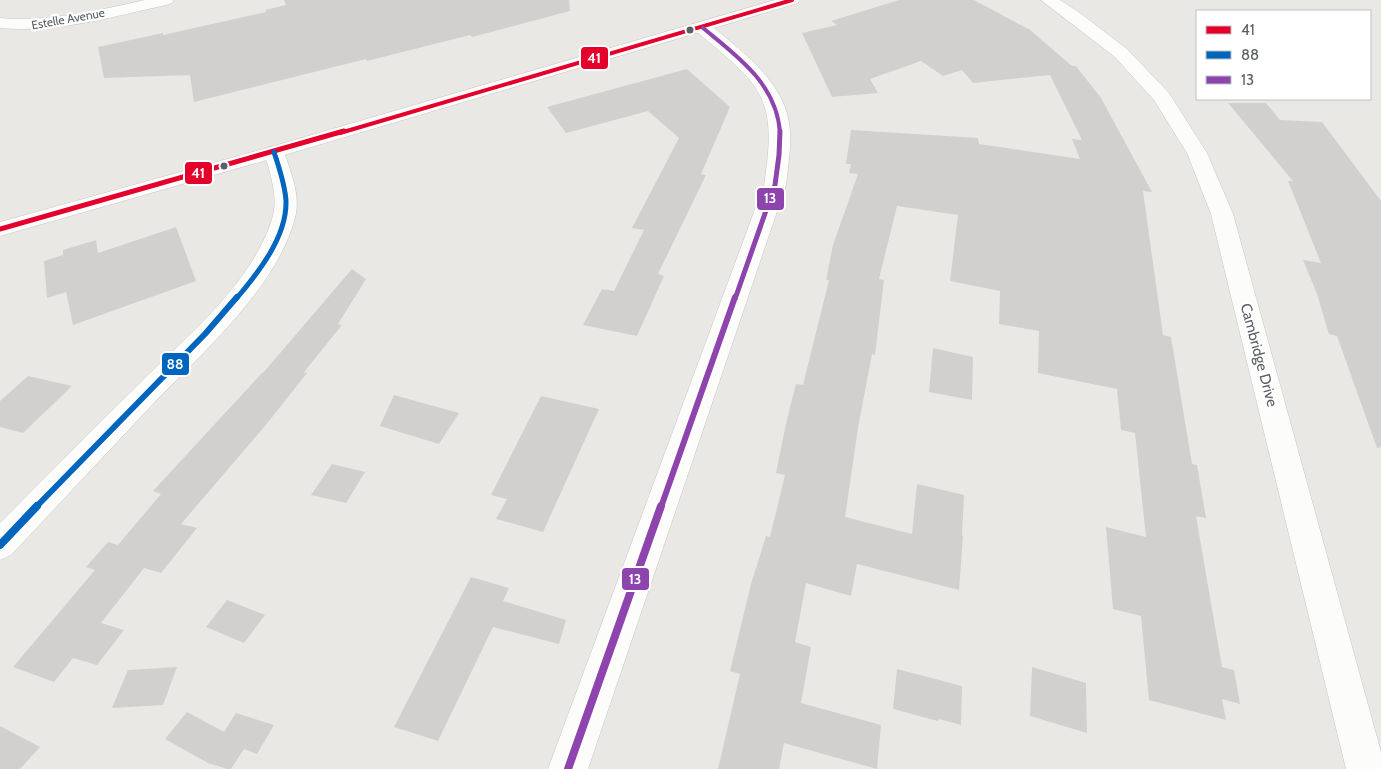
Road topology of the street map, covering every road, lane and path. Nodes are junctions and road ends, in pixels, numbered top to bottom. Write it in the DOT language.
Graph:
graph roads {
  1 [pos="166,0"];
  2 [pos="792,0"];
  3 [pos="1049,0"];
  4 [pos="0,23"];
  5 [pos="703,28"];
  6 [pos="274,152"];
  7 [pos="0,229"];
  8 [pos="0,545"];
  9 [pos="568,769"];
  10 [pos="1366,769"];
  1 -- 4 [label="street, Estelle Avenue"];
  2 -- 5 [label="street"];
  3 -- 10 [label="street, Cambridge Drive"];
  5 -- 6 [label="street"];
  5 -- 9 [label="street"];
  6 -- 7 [label="street"];
  6 -- 8 [label="street"];
}
